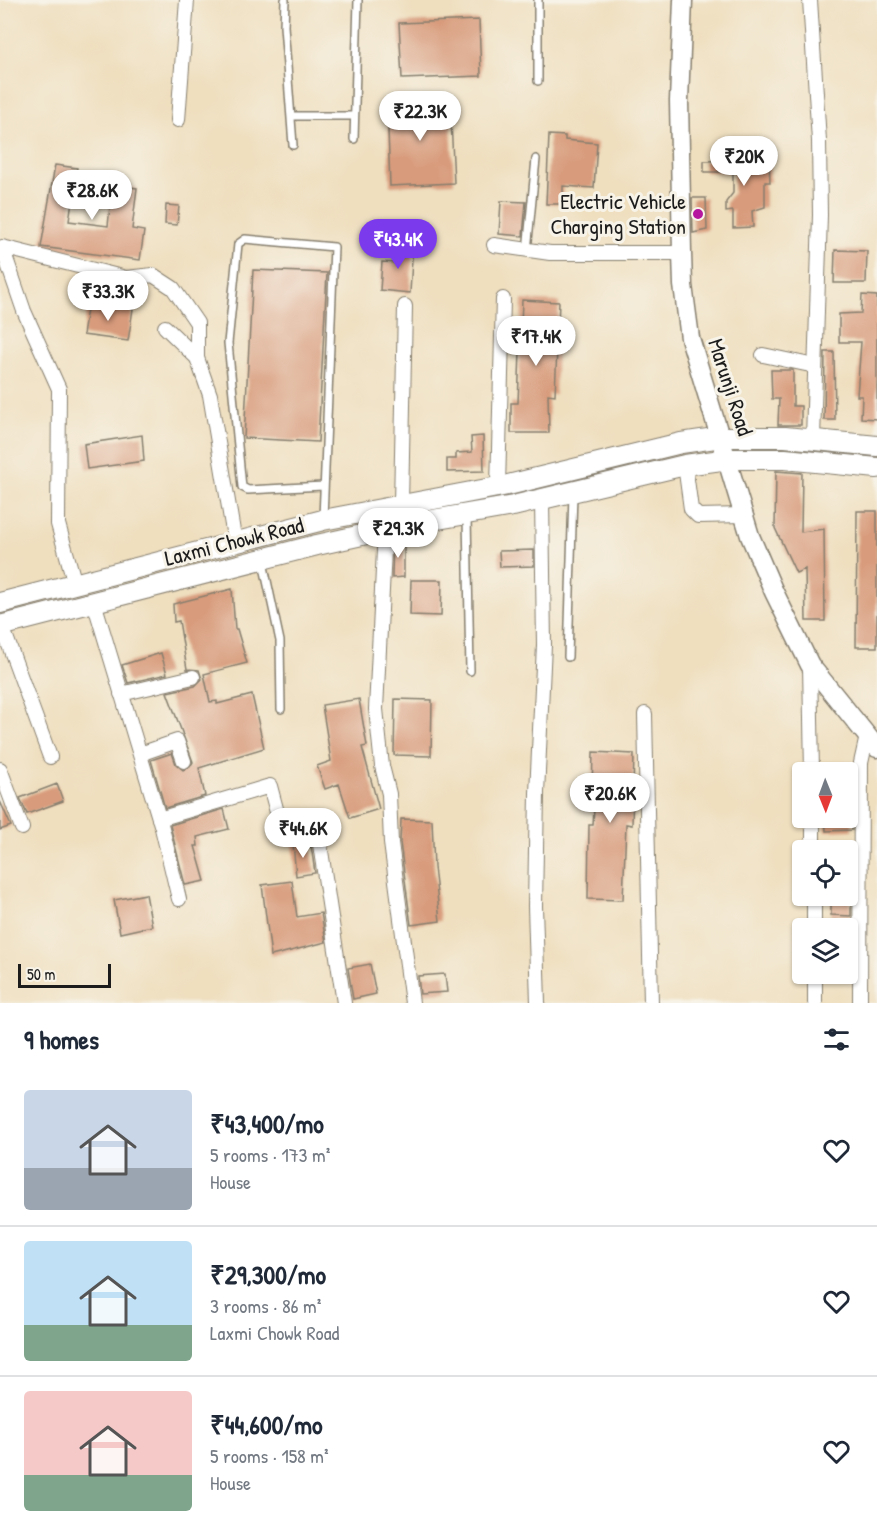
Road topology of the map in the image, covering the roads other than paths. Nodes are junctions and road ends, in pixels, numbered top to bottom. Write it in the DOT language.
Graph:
graph roads {
  1 [pos="187,0"];
  2 [pos="285,0"];
  3 [pos="358,0"];
  4 [pos="538,0"];
  5 [pos="683,0"];
  6 [pos="810,0"];
  7 [pos="538,81"];
  8 [pos="292,116"];
  9 [pos="354,116"];
  10 [pos="178,120"];
  11 [pos="354,139"];
  12 [pos="293,145"];
  13 [pos="536,159"];
  14 [pos="494,245"];
  15 [pos="527,251"];
  16 [pos="682,253"];
  17 [pos="503,299"];
  18 [pos="405,306"];
  19 [pos="165,327"];
  20 [pos="763,355"];
  21 [pos="197,358"];
  22 [pos="815,366"];
  23 [pos="722,437"];
  24 [pos="813,439"];
  25 [pos="877,446"];
  26 [pos="729,459"];
  27 [pos="685,465"];
  28 [pos="877,468"];
  29 [pos="323,486"];
  30 [pos="498,486"];
  31 [pos="573,492"];
  32 [pos="543,499"];
  33 [pos="401,504"];
  34 [pos="375,509"];
  35 [pos="467,514"];
  36 [pos="744,515"];
  37 [pos="322,520"];
  38 [pos="381,531"];
  39 [pos="235,543"];
  40 [pos="262,559"];
  41 [pos="82,582"];
  42 [pos="94,602"];
  43 [pos="0,603"];
  44 [pos="1,626"];
  45 [pos="568,657"];
  46 [pos="810,665"];
  47 [pos="470,671"];
  48 [pos="193,677"];
  49 [pos="121,694"];
  50 [pos="281,709"];
  51 [pos="645,714"];
  52 [pos="872,742"];
  53 [pos="140,754"];
  54 [pos="50,757"];
  55 [pos="184,762"];
  56 [pos="812,762"];
  57 [pos="0,769"];
  58 [pos="159,819"];
  59 [pos="22,828"];
  60 [pos="179,899"];
  61 [pos="815,984"];
  62 [pos="344,1003"];
  63 [pos="412,1003"];
  64 [pos="538,1003"];
  65 [pos="651,1003"];
  66 [pos="815,1003"];
  67 [pos="860,1003"];
  1 -- 10 [label="street"];
  2 -- 8 [label="lane"];
  3 -- 9 [label="lane"];
  4 -- 7 [label="lane"];
  5 -- 16 [label="street, Marunji Road"];
  6 -- 22 [label="street"];
  8 -- 9 [label="lane"];
  8 -- 12 [label="lane"];
  9 -- 11 [label="lane"];
  13 -- 15 [label="lane"];
  14 -- 15 [label="street"];
  15 -- 16 [label="street"];
  16 -- 23 [label="street, Marunji Road"];
  17 -- 30 [label="street"];
  18 -- 33 [label="street"];
  19 -- 21 [label="street"];
  20 -- 22 [label="street"];
  21 -- 39 [label="street"];
  21 -- 41 [label="street"];
  22 -- 24 [label="street"];
  23 -- 24 [label="main road, Laxmi Chowk Road"];
  23 -- 26 [label="street, Marunji Road"];
  23 -- 30 [label="main road, Laxmi Chowk Road"];
  24 -- 25 [label="main road, Laxmi Chowk Road"];
  26 -- 27 [label="main road, Laxmi Chowk Road"];
  26 -- 28 [label="main road, Laxmi Chowk Road"];
  26 -- 36 [label="street, Marunji Road"];
  27 -- 31 [label="main road, Laxmi Chowk Road"];
  27 -- 36 [label="street"];
  29 -- 29 [label="lane"];
  29 -- 37 [label="lane"];
  30 -- 33 [label="main road, Laxmi Chowk Road"];
  31 -- 32 [label="main road, Laxmi Chowk Road"];
  31 -- 45 [label="lane"];
  32 -- 35 [label="main road, Laxmi Chowk Road"];
  32 -- 64 [label="street"];
  33 -- 34 [label="main road, Laxmi Chowk Road"];
  34 -- 37 [label="main road, Laxmi Chowk Road"];
  34 -- 38 [label="main road"];
  35 -- 38 [label="main road, Laxmi Chowk Road"];
  35 -- 47 [label="lane"];
  36 -- 46 [label="street, Marunji Road"];
  37 -- 39 [label="main road, Laxmi Chowk Road"];
  38 -- 40 [label="main road, Laxmi Chowk Road"];
  38 -- 63 [label="street"];
  39 -- 41 [label="main road, Laxmi Chowk Road"];
  40 -- 42 [label="main road, Laxmi Chowk Road"];
  40 -- 50 [label="lane"];
  41 -- 42 [label="main road"];
  41 -- 43 [label="main road, Laxmi Chowk Road"];
  42 -- 44 [label="main road, Laxmi Chowk Road"];
  42 -- 49 [label="street"];
  44 -- 54 [label="street"];
  46 -- 52 [label="street, Marunji Road"];
  46 -- 56 [label="street"];
  48 -- 49 [label="street"];
  49 -- 53 [label="street"];
  51 -- 65 [label="street"];
  52 -- 67 [label="street"];
  53 -- 55 [label="street"];
  53 -- 58 [label="street"];
  57 -- 59 [label="street"];
  58 -- 60 [label="street"];
  58 -- 62 [label="street"];
  61 -- 66 [label="street"];
}
